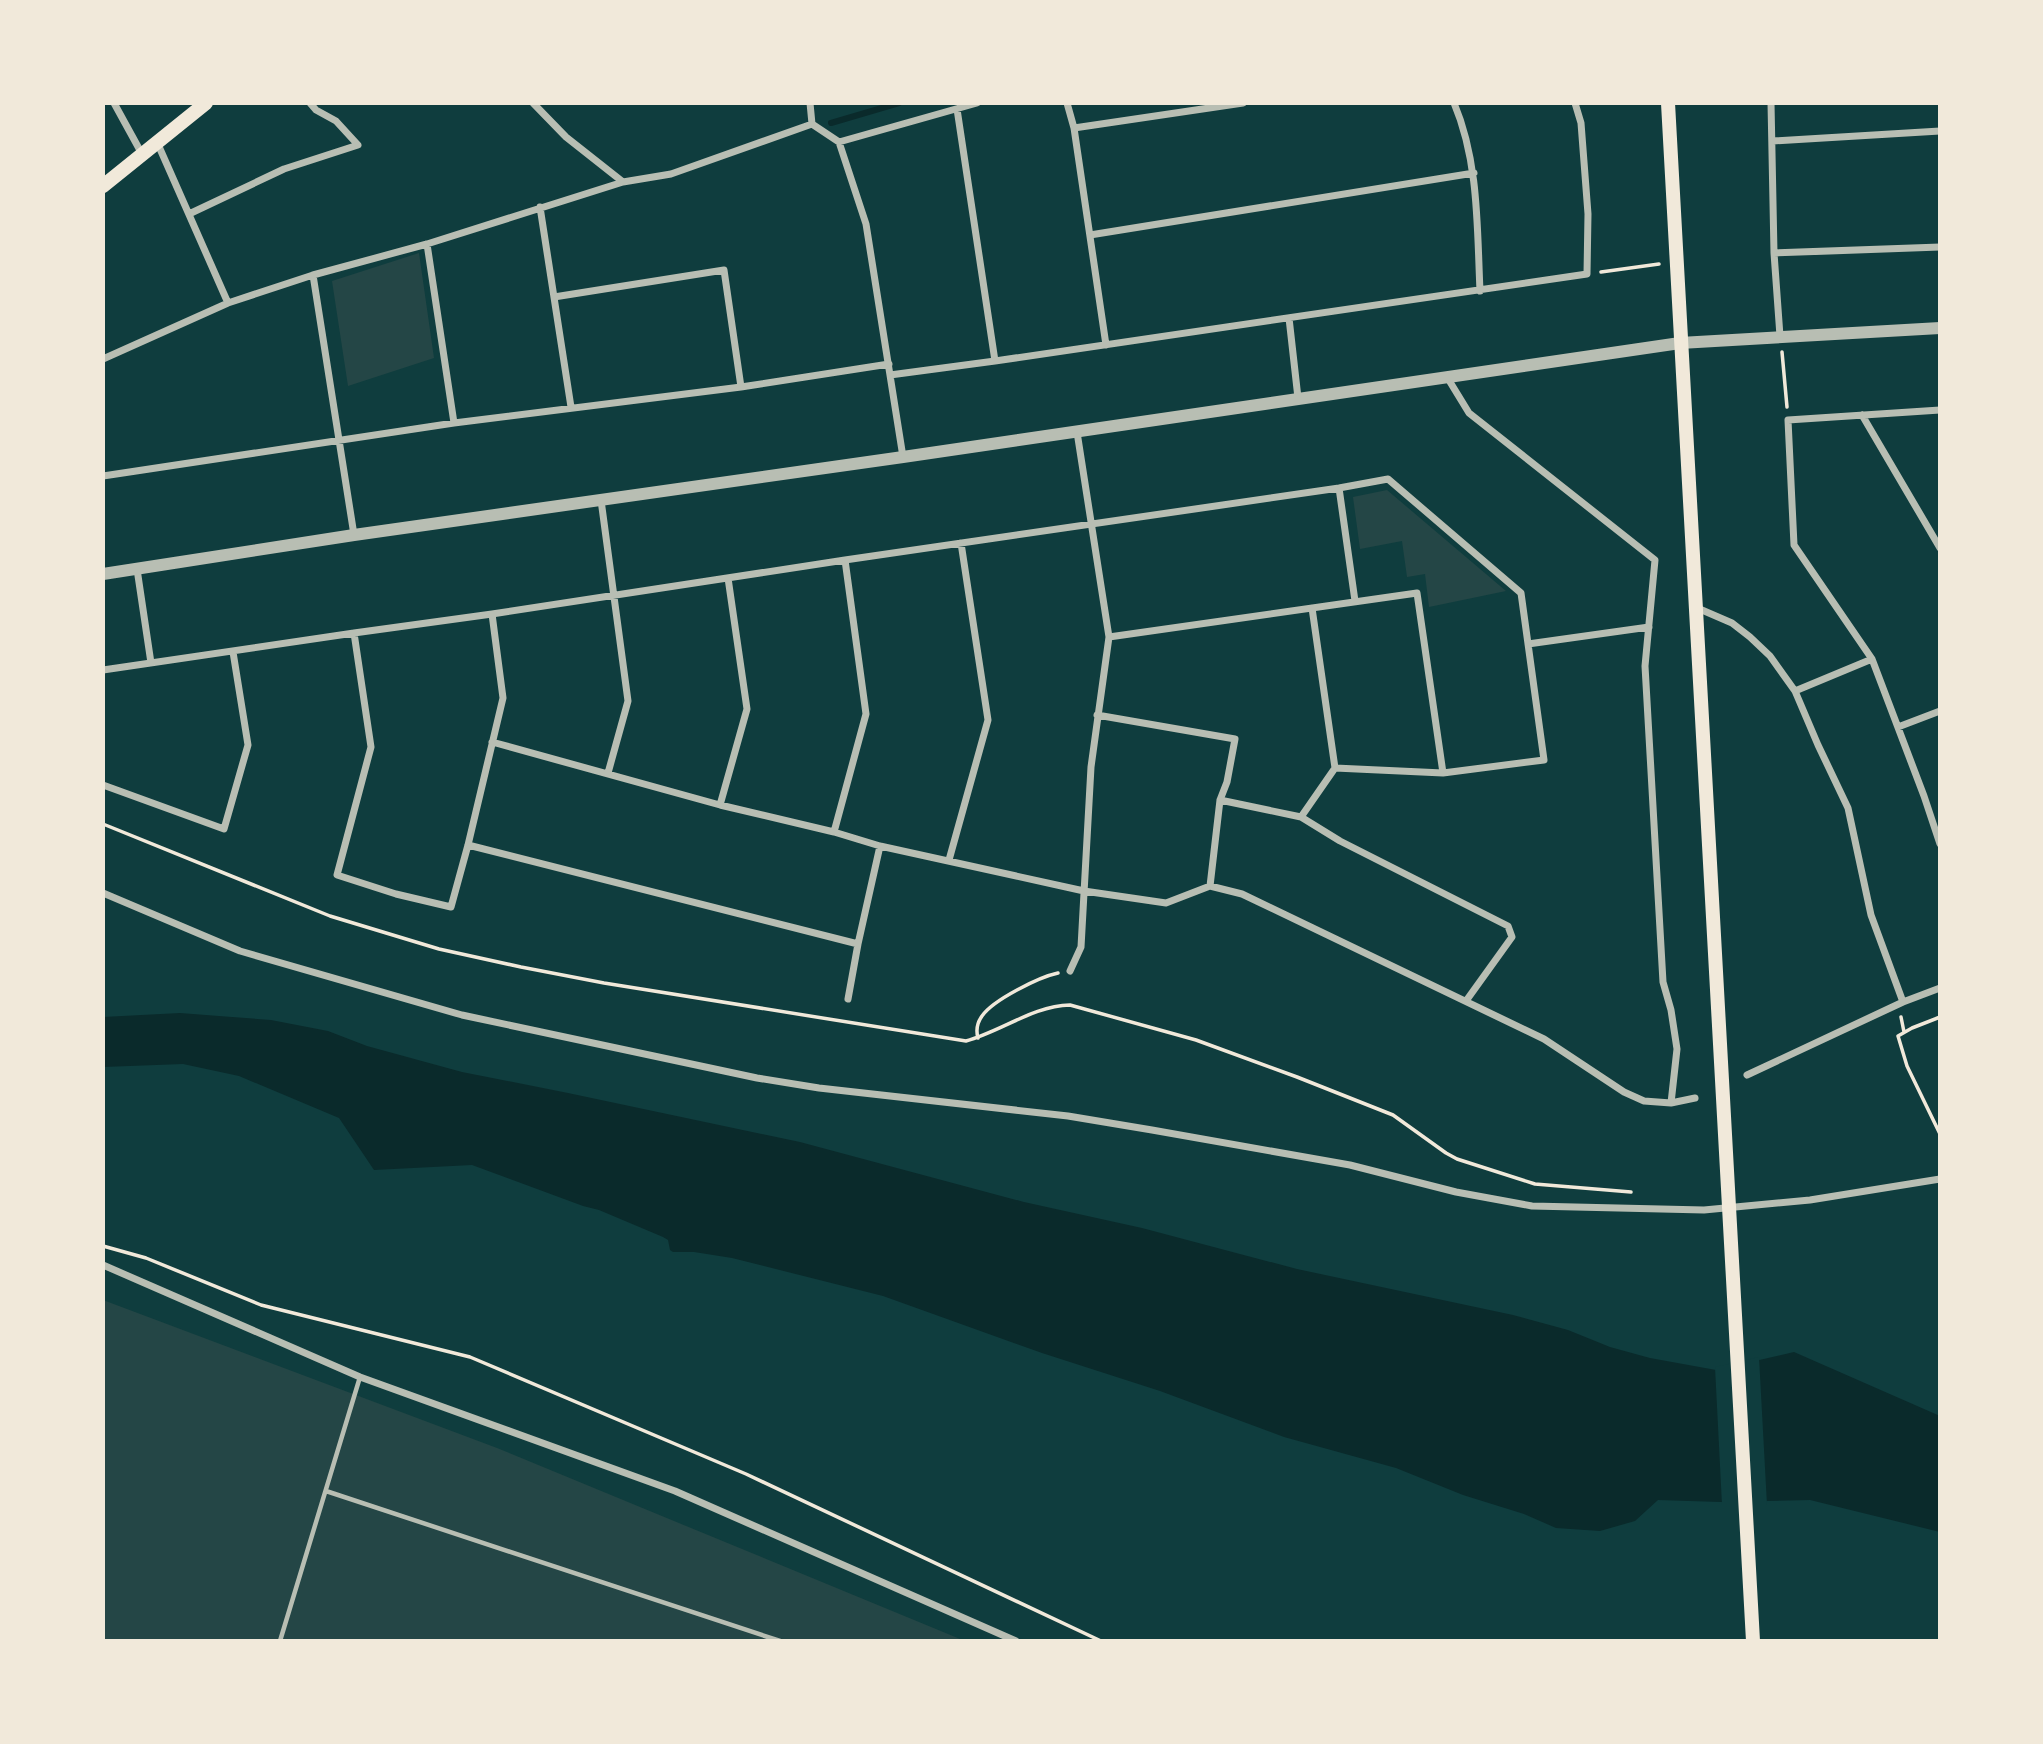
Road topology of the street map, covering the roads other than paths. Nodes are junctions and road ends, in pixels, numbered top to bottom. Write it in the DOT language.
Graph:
graph roads {
  1 [pos="114,103"];
  2 [pos="206,103"];
  3 [pos="310,103"];
  4 [pos="533,103"];
  5 [pos="810,103"];
  6 [pos="976,103"];
  7 [pos="1067,103"];
  8 [pos="1243,103"];
  9 [pos="1454,103"];
  10 [pos="1575,103"];
  11 [pos="1668,103"];
  12 [pos="1771,103"];
  13 [pos="1213,106"];
  14 [pos="957,109"];
  15 [pos="812,124"];
  16 [pos="1074,128"];
  17 [pos="1940,131"];
  18 [pos="1773,141"];
  19 [pos="158,142"];
  20 [pos="839,142"];
  21 [pos="142,154"];
  22 [pos="1474,173"];
  23 [pos="623,181"];
  24 [pos="103,186"];
  25 [pos="540,207"];
  26 [pos="189,214"];
  27 [pos="1090,235"];
  28 [pos="427,244"];
  29 [pos="1940,247"];
  30 [pos="1774,253"];
  31 [pos="313,275"];
  32 [pos="1480,291"];
  33 [pos="554,298"];
  34 [pos="228,303"];
  35 [pos="1289,318"];
  36 [pos="1940,328"];
  37 [pos="1780,336"];
  38 [pos="1680,343"];
  39 [pos="1106,345"];
  40 [pos="103,359"];
  41 [pos="995,361"];
  42 [pos="889,363"];
  43 [pos="890,375"];
  44 [pos="1447,377"];
  45 [pos="741,387"];
  46 [pos="1298,398"];
  47 [pos="571,407"];
  48 [pos="1940,410"];
  49 [pos="1862,415"];
  50 [pos="454,423"];
  51 [pos="1077,432"];
  52 [pos="339,440"];
  53 [pos="903,457"];
  54 [pos="103,476"];
  55 [pos="1339,488"];
  56 [pos="601,500"];
  57 [pos="1091,524"];
  58 [pos="354,536"];
  59 [pos="961,543"];
  60 [pos="1940,548"];
  61 [pos="845,560"];
  62 [pos="137,569"];
  63 [pos="103,574"];
  64 [pos="728,578"];
  65 [pos="613,596"];
  66 [pos="1355,601"];
  67 [pos="1695,607"];
  68 [pos="1312,608"];
  69 [pos="492,614"];
  70 [pos="1649,627"];
  71 [pos="354,632"];
  72 [pos="1109,637"];
  73 [pos="1528,644"];
  74 [pos="233,652"];
  75 [pos="1872,659"];
  76 [pos="151,663"];
  77 [pos="103,670"];
  78 [pos="1795,691"];
  79 [pos="1940,711"];
  80 [pos="1097,715"];
  81 [pos="1898,727"];
  82 [pos="492,742"];
  83 [pos="1335,768"];
  84 [pos="608,773"];
  85 [pos="1443,773"];
  86 [pos="103,785"];
  87 [pos="1220,800"];
  88 [pos="720,804"];
  89 [pos="1301,817"];
  90 [pos="834,832"];
  91 [pos="1940,844"];
  92 [pos="468,845"];
  93 [pos="880,846"];
  94 [pos="949,860"];
  95 [pos="1210,886"];
  96 [pos="1084,891"];
  97 [pos="103,893"];
  98 [pos="858,944"];
  99 [pos="1070,971"];
  100 [pos="1940,988"];
  101 [pos="849,999"];
  102 [pos="1466,1001"];
  103 [pos="1903,1002"];
  104 [pos="1746,1075"];
  105 [pos="1695,1098"];
  106 [pos="1671,1103"];
  107 [pos="1940,1179"];
  108 [pos="103,1265"];
  109 [pos="360,1377"];
  110 [pos="326,1491"];
  111 [pos="1007,1639"];
  112 [pos="280,1641"];
  113 [pos="780,1641"];
  114 [pos="1016,1641"];
  115 [pos="1753,1641"];
  1 -- 21 [label="street"];
  2 -- 19 [label="main road"];
  3 -- 26 [label="street"];
  4 -- 23 [label="street"];
  5 -- 15 [label="street"];
  6 -- 14 [label="street"];
  7 -- 16 [label="street"];
  8 -- 13 [label="street"];
  9 -- 22 [label="street"];
  10 -- 32 [label="street"];
  11 -- 38 [label="main road"];
  12 -- 18 [label="street"];
  13 -- 16 [label="street"];
  14 -- 20 [label="street"];
  14 -- 41 [label="street"];
  15 -- 20 [label="street"];
  15 -- 23 [label="street"];
  16 -- 27 [label="street"];
  17 -- 18 [label="street"];
  18 -- 30 [label="street"];
  19 -- 21 [label="main road"];
  19 -- 26 [label="street"];
  20 -- 42 [label="street"];
  21 -- 24 [label="main road"];
  22 -- 27 [label="street"];
  22 -- 32 [label="street"];
  23 -- 25 [label="street"];
  25 -- 28 [label="street"];
  25 -- 33 [label="street"];
  26 -- 34 [label="street"];
  27 -- 39 [label="street"];
  28 -- 31 [label="street"];
  28 -- 50 [label="street"];
  29 -- 30 [label="street"];
  30 -- 37 [label="street"];
  31 -- 34 [label="street"];
  31 -- 52 [label="street"];
  32 -- 35 [label="street"];
  33 -- 45 [label="street"];
  33 -- 47 [label="street"];
  34 -- 40 [label="street"];
  35 -- 39 [label="street"];
  35 -- 46 [label="street"];
  36 -- 37 [label="street"];
  37 -- 38 [label="street"];
  38 -- 44 [label="street"];
  38 -- 67 [label="main road"];
  39 -- 41 [label="street"];
  41 -- 43 [label="street"];
  42 -- 43 [label="street"];
  42 -- 45 [label="street"];
  43 -- 53 [label="street"];
  44 -- 46 [label="street"];
  44 -- 70 [label="street"];
  45 -- 47 [label="street"];
  46 -- 51 [label="street"];
  47 -- 50 [label="street"];
  48 -- 49 [label="street"];
  49 -- 60 [label="street"];
  49 -- 75 [label="street"];
  50 -- 52 [label="street"];
  51 -- 53 [label="street"];
  51 -- 57 [label="street"];
  52 -- 54 [label="street"];
  52 -- 58 [label="street"];
  53 -- 56 [label="street"];
  55 -- 57 [label="street"];
  55 -- 66 [label="street"];
  55 -- 73 [label="street"];
  56 -- 58 [label="street"];
  56 -- 65 [label="street"];
  57 -- 59 [label="street"];
  57 -- 72 [label="street"];
  58 -- 62 [label="street"];
  59 -- 61 [label="street"];
  59 -- 94 [label="street"];
  61 -- 64 [label="street"];
  61 -- 90 [label="street"];
  62 -- 63 [label="street"];
  62 -- 76 [label="street"];
  64 -- 65 [label="street"];
  64 -- 88 [label="street"];
  65 -- 69 [label="street"];
  65 -- 84 [label="street"];
  66 -- 68 [label="street"];
  66 -- 85 [label="street"];
  67 -- 78 [label="street"];
  67 -- 115 [label="main road"];
  68 -- 72 [label="street"];
  68 -- 83 [label="street"];
  69 -- 71 [label="street"];
  69 -- 82 [label="street"];
  70 -- 73 [label="street"];
  70 -- 106 [label="street"];
  71 -- 74 [label="street"];
  71 -- 92 [label="street"];
  72 -- 80 [label="street"];
  73 -- 85 [label="street"];
  74 -- 76 [label="street"];
  74 -- 86 [label="street"];
  75 -- 78 [label="street"];
  75 -- 81 [label="street"];
  76 -- 77 [label="street"];
  78 -- 103 [label="street"];
  79 -- 81 [label="street"];
  80 -- 87 [label="street"];
  80 -- 96 [label="street"];
  81 -- 91 [label="street"];
  82 -- 84 [label="street"];
  82 -- 92 [label="street"];
  83 -- 85 [label="street"];
  83 -- 89 [label="street"];
  84 -- 88 [label="street"];
  87 -- 89 [label="street"];
  87 -- 95 [label="street"];
  88 -- 90 [label="street"];
  89 -- 102 [label="street"];
  90 -- 93 [label="street"];
  92 -- 98 [label="street"];
  93 -- 94 [label="street"];
  93 -- 98 [label="street"];
  94 -- 96 [label="street"];
  95 -- 96 [label="street"];
  95 -- 102 [label="street"];
  96 -- 99 [label="street"];
  97 -- 107 [label="street"];
  98 -- 101 [label="street"];
  100 -- 103 [label="street"];
  102 -- 106 [label="street"];
  103 -- 104 [label="street"];
  105 -- 106 [label="street"];
  108 -- 109 [label="street"];
  109 -- 110 [label="lane"];
  109 -- 111 [label="street"];
  110 -- 112 [label="lane"];
  110 -- 113 [label="lane"];
  111 -- 114 [label="street"];
}
